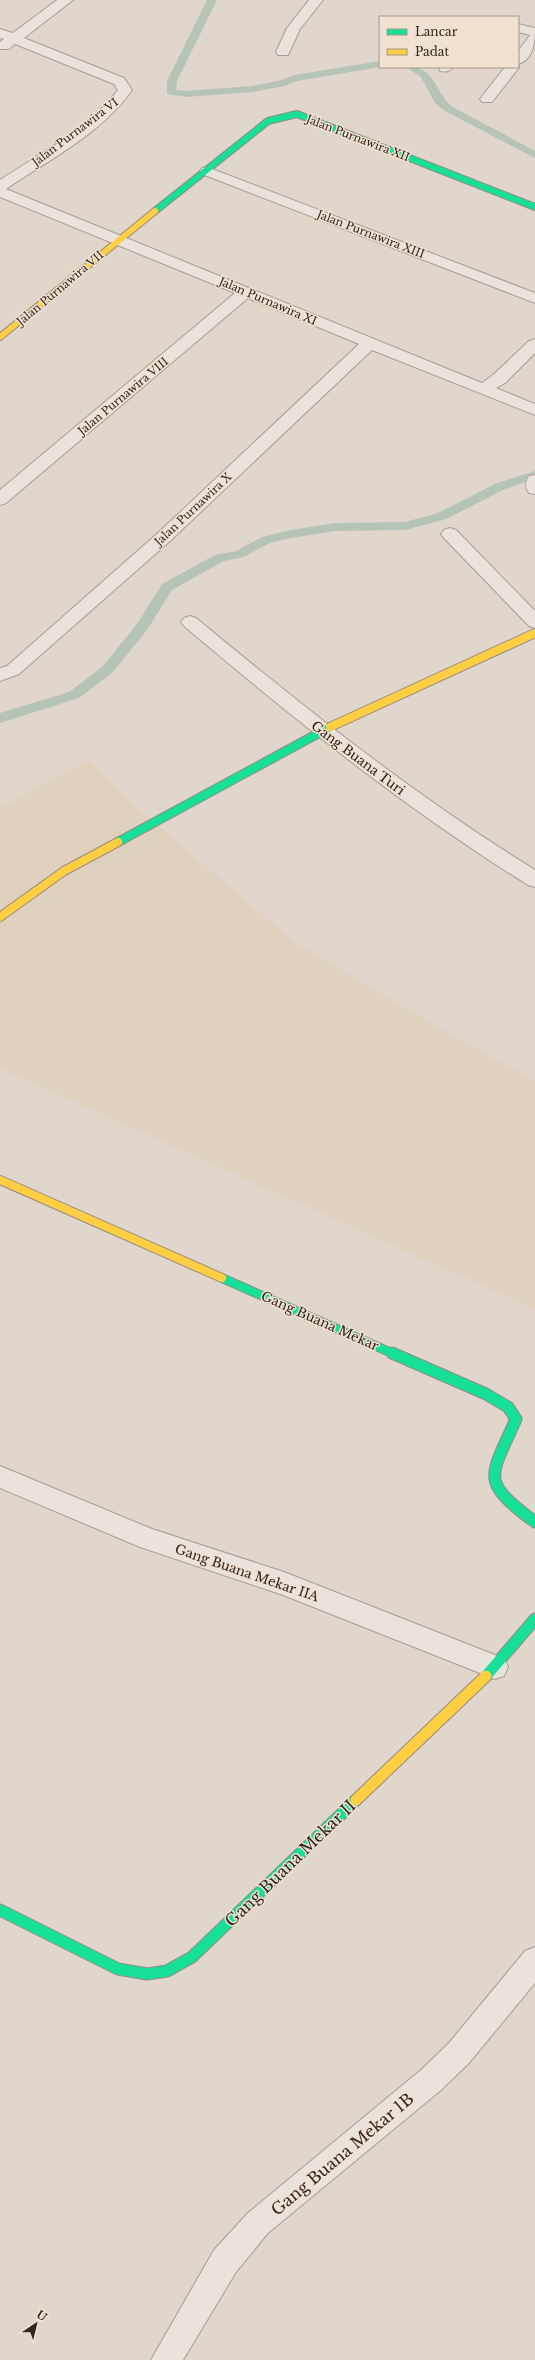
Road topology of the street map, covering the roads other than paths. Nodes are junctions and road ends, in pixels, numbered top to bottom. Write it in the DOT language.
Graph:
graph roads {
  1 [pos="66,0"];
  2 [pos="316,0"];
  3 [pos="519,28"];
  4 [pos="535,32"];
  5 [pos="0,33"];
  6 [pos="535,38"];
  7 [pos="14,39"];
  8 [pos="0,49"];
  9 [pos="283,52"];
  10 [pos="519,59"];
  11 [pos="511,68"];
  12 [pos="487,99"];
  13 [pos="207,171"];
  14 [pos="0,187"];
  15 [pos="0,192"];
  16 [pos="535,207"];
  17 [pos="119,238"];
  18 [pos="246,292"];
  19 [pos="535,298"];
  20 [pos="0,337"];
  21 [pos="369,344"];
  22 [pos="535,344"];
  23 [pos="483,389"];
  24 [pos="535,410"];
  25 [pos="535,480"];
  26 [pos="535,489"];
  27 [pos="0,499"];
  28 [pos="450,534"];
  29 [pos="190,622"];
  30 [pos="535,622"];
  31 [pos="535,633"];
  32 [pos="7,673"];
  33 [pos="321,731"];
  34 [pos="535,880"];
  35 [pos="0,917"];
  36 [pos="0,1180"];
  37 [pos="0,1477"];
  38 [pos="535,1522"];
  39 [pos="535,1619"];
  40 [pos="496,1666"];
  41 [pos="0,1910"];
  42 [pos="535,1961"];
  43 [pos="166,2360"];
  1 -- 7 [label="street"];
  2 -- 9 [label="street"];
  3 -- 4 [label="street"];
  5 -- 7 [label="street"];
  6 -- 10 [label="street"];
  7 -- 8 [label="street"];
  7 -- 14 [label="street, Jalan Purnawira VI"];
  11 -- 12 [label="street"];
  13 -- 16 [label="street, Jalan Purnawira XII"];
  13 -- 17 [label="street, Jalan Purnawira XII"];
  13 -- 19 [label="street, Jalan Purnawira XIII"];
  15 -- 17 [label="street, Jalan Purnawira XI"];
  17 -- 18 [label="street, Jalan Purnawira XI"];
  17 -- 20 [label="street, Jalan Purnawira VII"];
  18 -- 21 [label="street, Jalan Purnawira XI"];
  18 -- 27 [label="street, Jalan Purnawira VIII"];
  21 -- 23 [label="street, Jalan Purnawira XI"];
  21 -- 32 [label="street, Jalan Purnawira X"];
  22 -- 23 [label="street"];
  23 -- 24 [label="street, Jalan Purnawira XI"];
  25 -- 26 [label="street"];
  28 -- 30 [label="street"];
  29 -- 33 [label="street, Gang Buana Turi"];
  31 -- 33 [label="street"];
  33 -- 34 [label="street, Gang Buana Turi"];
  33 -- 35 [label="street"];
  36 -- 38 [label="street, Gang Buana Mekar"];
  37 -- 40 [label="street, Gang Buana Mekar IIA"];
  39 -- 40 [label="street, Gang Buana Mekar II"];
  40 -- 41 [label="street, Gang Buana Mekar II"];
  42 -- 43 [label="street, Gang Buana Mekar 1B"];
}
